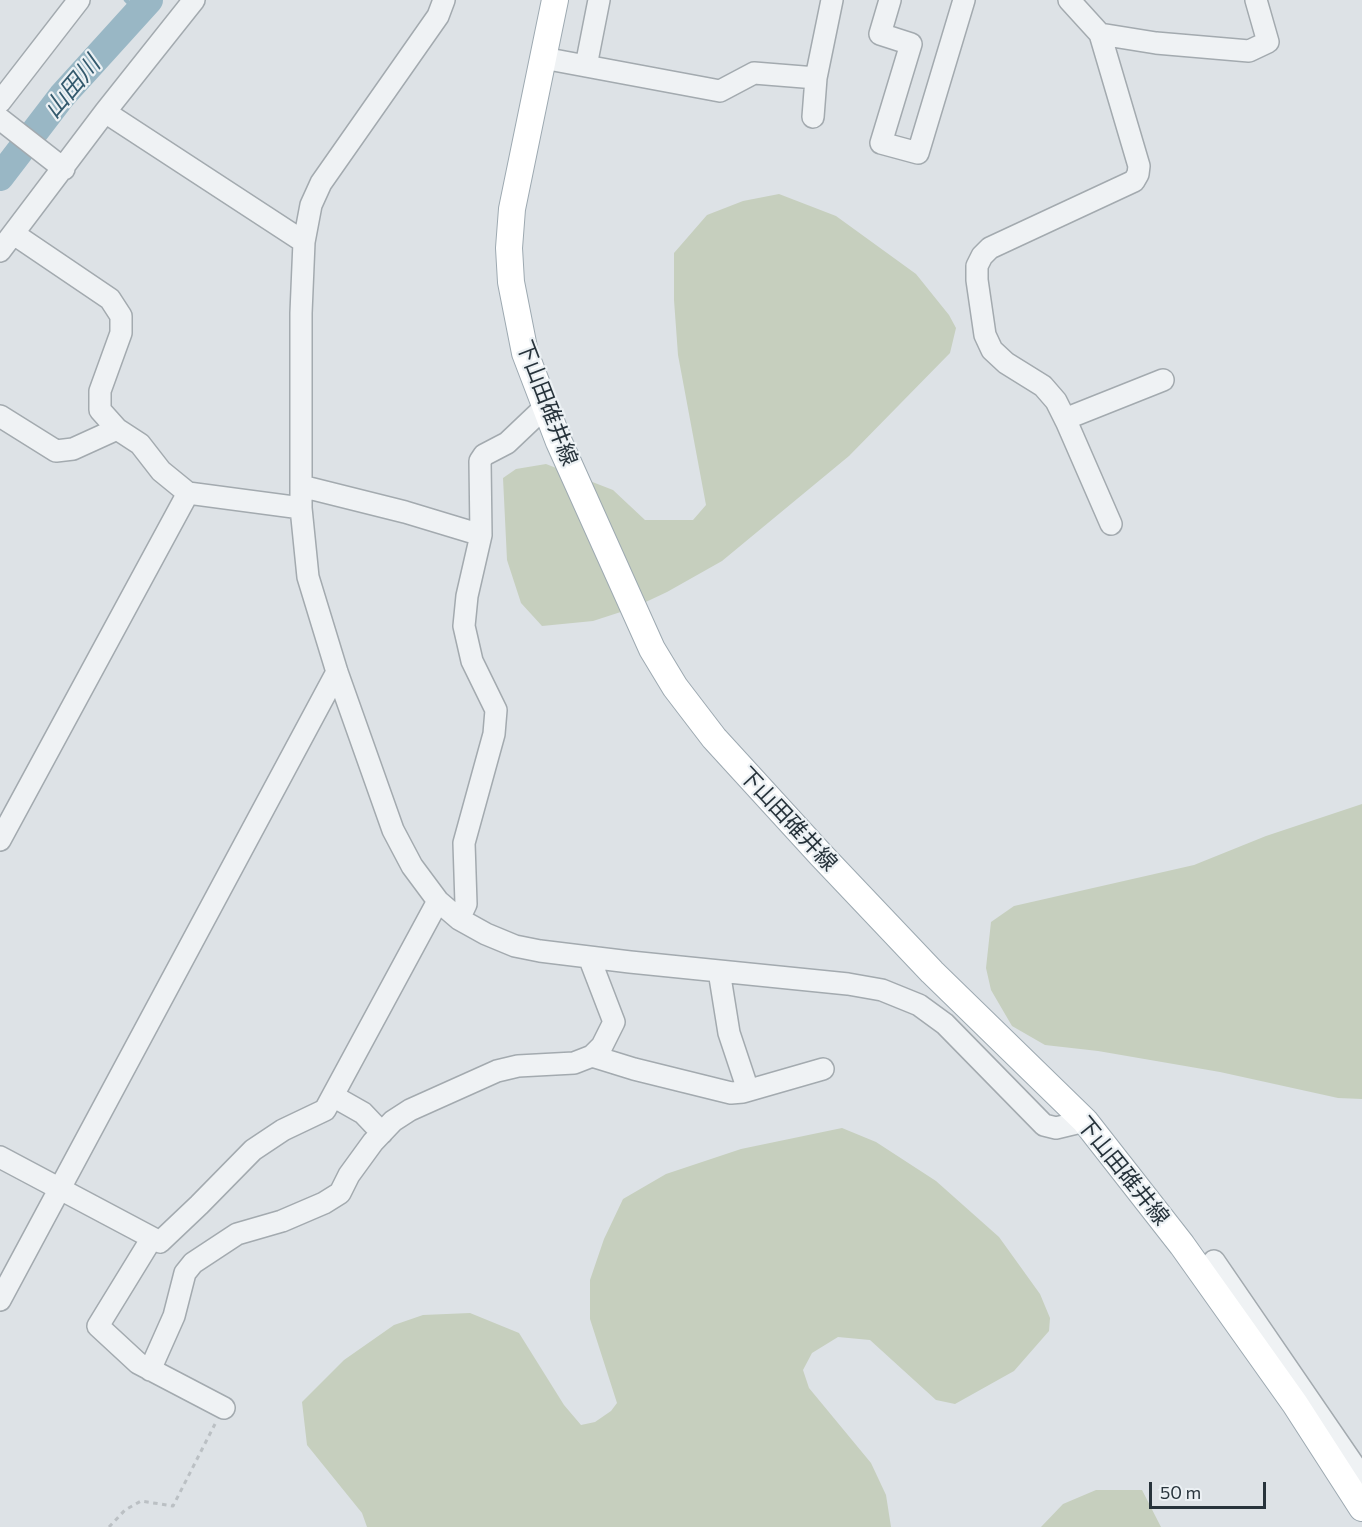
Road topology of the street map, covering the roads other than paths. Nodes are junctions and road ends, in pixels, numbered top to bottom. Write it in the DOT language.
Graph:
graph roads {
  1 [pos="79,0"];
  2 [pos="194,0"];
  3 [pos="444,0"];
  4 [pos="555,0"];
  5 [pos="599,0"];
  6 [pos="832,0"];
  7 [pos="890,0"];
  8 [pos="964,0"];
  9 [pos="1069,0"];
  10 [pos="1256,0"];
  11 [pos="1100,34"];
  12 [pos="543,58"];
  13 [pos="586,66"];
  14 [pos="816,78"];
  15 [pos="0,102"];
  16 [pos="105,112"];
  17 [pos="813,117"];
  18 [pos="2,120"];
  19 [pos="60,165"];
  20 [pos="14,234"];
  21 [pos="304,242"];
  22 [pos="0,251"];
  23 [pos="1163,380"];
  24 [pos="546,406"];
  25 [pos="0,416"];
  26 [pos="1065,419"];
  27 [pos="117,429"];
  28 [pos="302,486"];
  29 [pos="188,493"];
  30 [pos="301,508"];
  31 [pos="1111,524"];
  32 [pos="481,535"];
  33 [pos="337,672"];
  34 [pos="0,838"];
  35 [pos="438,902"];
  36 [pos="459,919"];
  37 [pos="589,957"];
  38 [pos="719,971"];
  39 [pos="592,1056"];
  40 [pos="823,1069"];
  41 [pos="748,1090"];
  42 [pos="333,1096"];
  43 [pos="1084,1121"];
  44 [pos="382,1133"];
  45 [pos="0,1157"];
  46 [pos="61,1188"];
  47 [pos="152,1238"];
  48 [pos="1214,1261"];
  49 [pos="0,1300"];
  50 [pos="150,1370"];
  51 [pos="224,1408"];
  52 [pos="1362,1477"];
  53 [pos="1362,1508"];
  1 -- 15 [label="street"];
  2 -- 16 [label="street"];
  3 -- 21 [label="street"];
  4 -- 12 [label="main road, 下山田碓井線"];
  5 -- 13 [label="street"];
  6 -- 14 [label="street"];
  7 -- 8 [label="street"];
  9 -- 11 [label="street"];
  10 -- 11 [label="street"];
  11 -- 26 [label="street"];
  12 -- 13 [label="street"];
  12 -- 24 [label="main road, 下山田碓井線"];
  13 -- 14 [label="street"];
  14 -- 17 [label="street"];
  16 -- 19 [label="street"];
  16 -- 21 [label="street"];
  18 -- 19 [label="street"];
  19 -- 20 [label="street"];
  20 -- 22 [label="street"];
  20 -- 27 [label="street"];
  21 -- 28 [label="street"];
  23 -- 26 [label="street"];
  24 -- 32 [label="street"];
  24 -- 43 [label="main road, 下山田碓井線"];
  25 -- 27 [label="street"];
  26 -- 31 [label="street"];
  27 -- 29 [label="street"];
  28 -- 30 [label="street"];
  28 -- 32 [label="street"];
  29 -- 30 [label="street"];
  29 -- 34 [label="street"];
  30 -- 33 [label="street"];
  32 -- 36 [label="street"];
  33 -- 35 [label="street"];
  33 -- 46 [label="street"];
  35 -- 36 [label="street"];
  35 -- 42 [label="street"];
  36 -- 37 [label="street"];
  37 -- 38 [label="street"];
  37 -- 39 [label="street"];
  38 -- 41 [label="street"];
  38 -- 43 [label="street"];
  39 -- 41 [label="street"];
  39 -- 44 [label="street"];
  40 -- 41 [label="street"];
  42 -- 44 [label="street"];
  42 -- 47 [label="street"];
  43 -- 53 [label="main road, 下山田碓井線"];
  44 -- 50 [label="street"];
  45 -- 46 [label="street"];
  46 -- 47 [label="street"];
  46 -- 49 [label="street"];
  47 -- 50 [label="street"];
  48 -- 52 [label="street"];
  50 -- 51 [label="street"];
}
